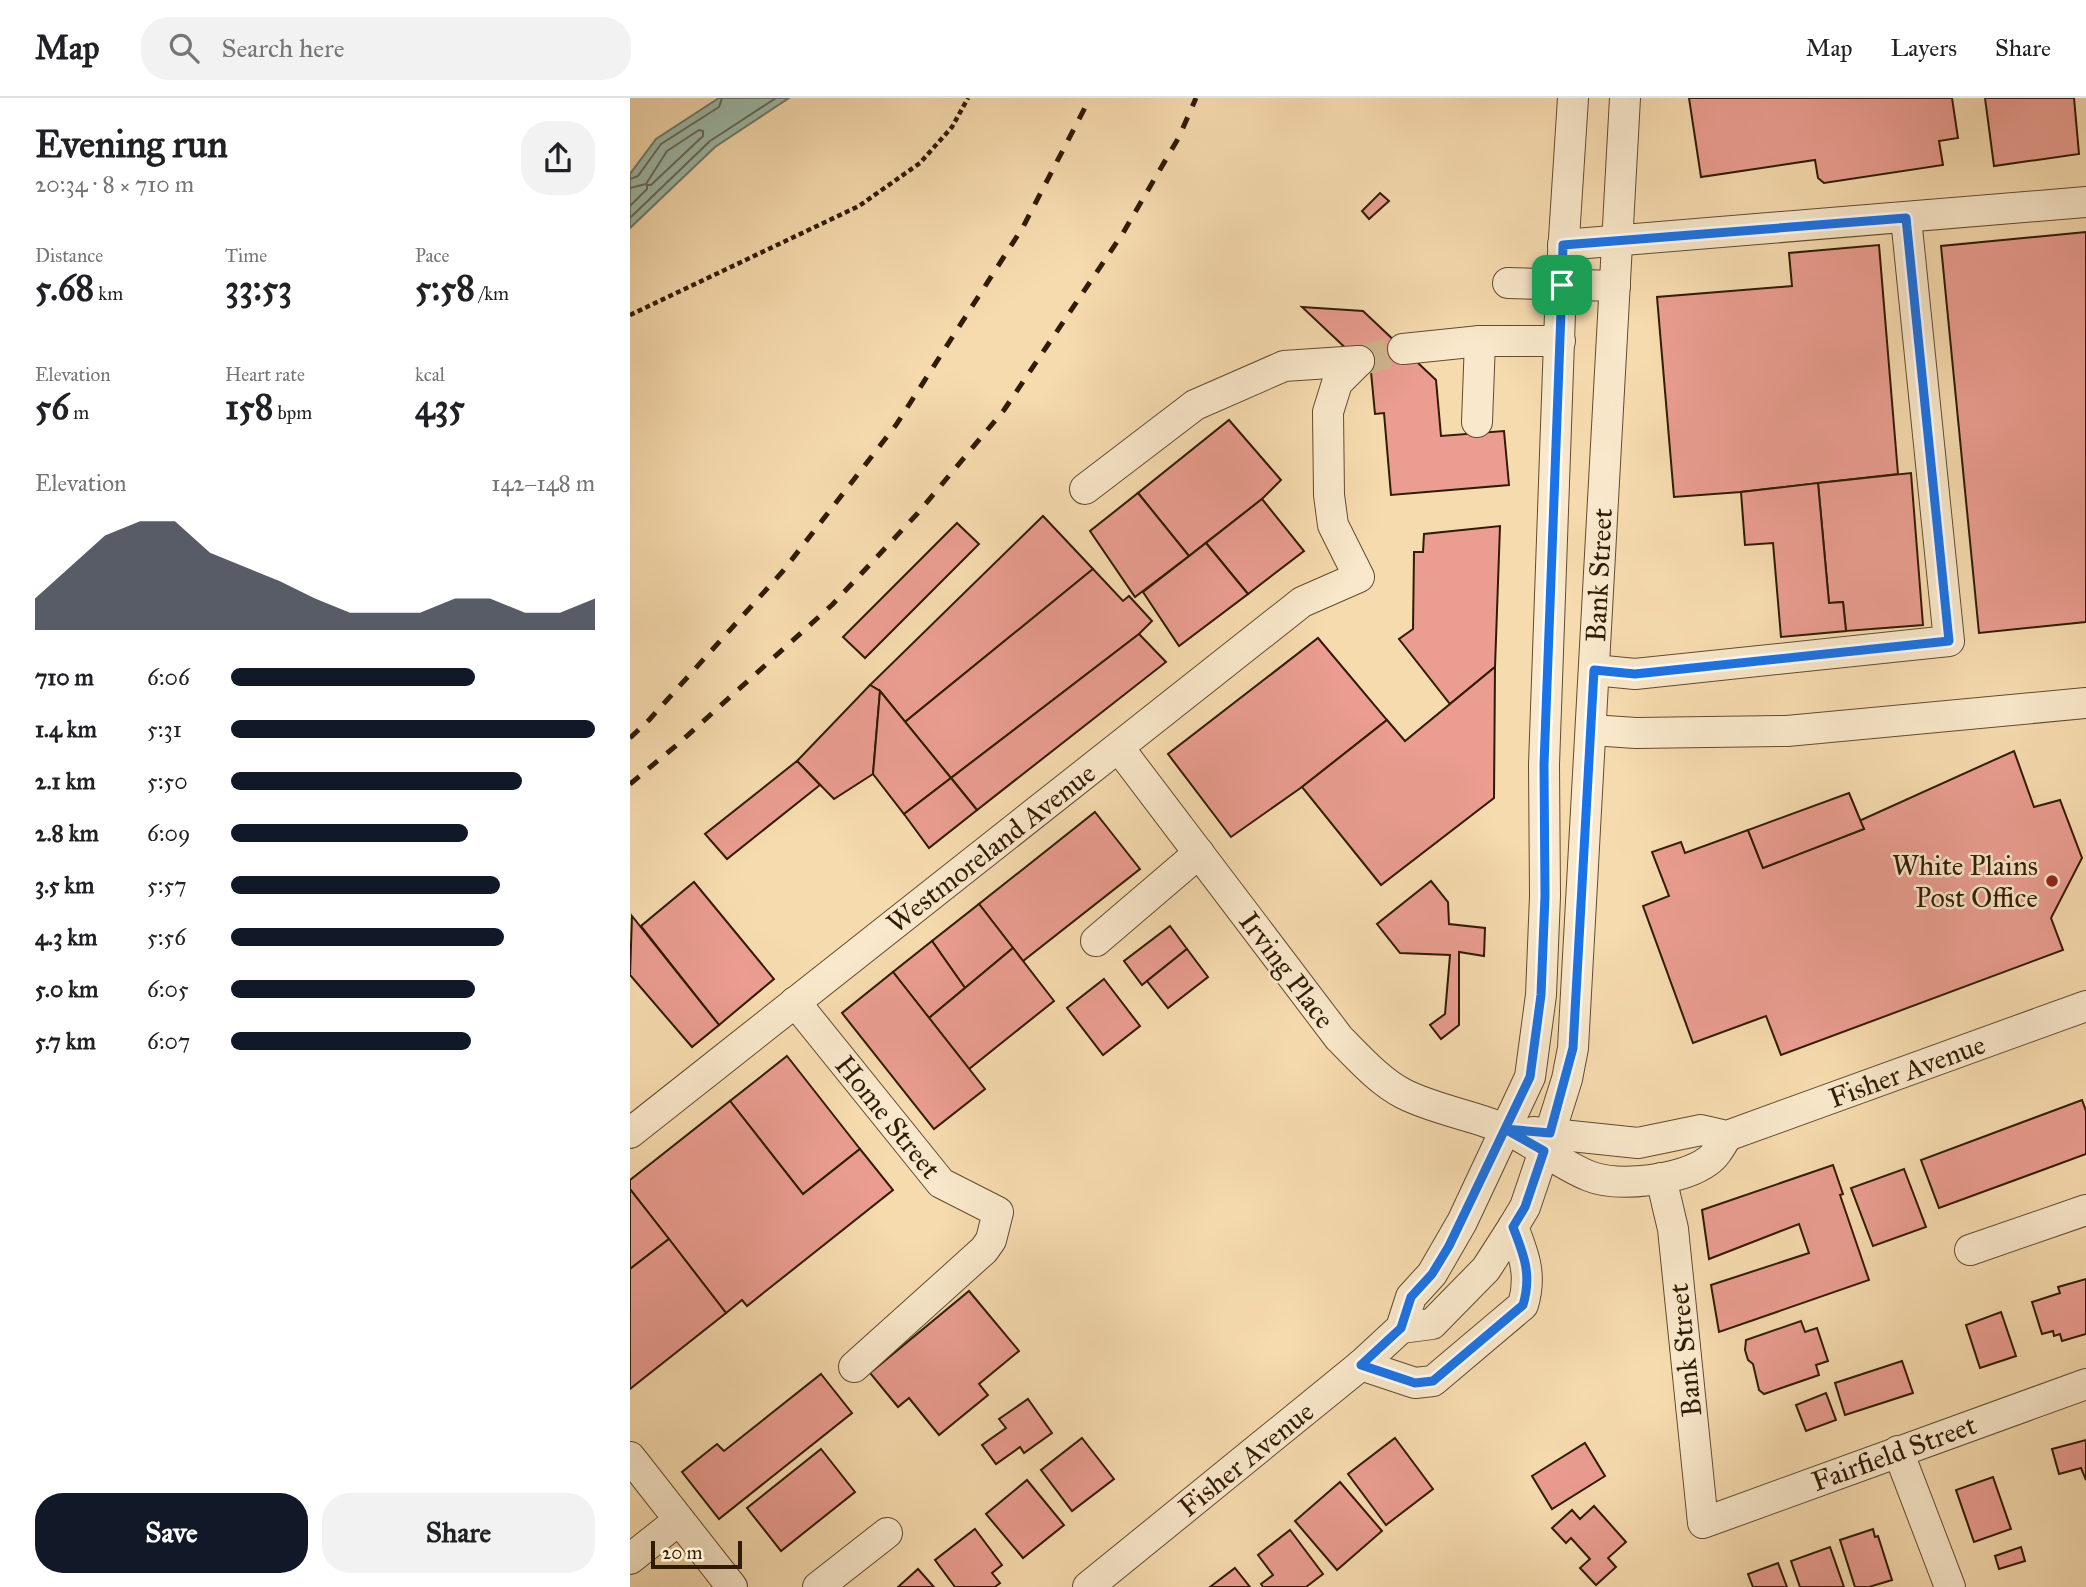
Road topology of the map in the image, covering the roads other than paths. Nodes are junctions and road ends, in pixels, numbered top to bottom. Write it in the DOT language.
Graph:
graph roads {
  1 [pos="1573,98"];
  2 [pos="1625,98"];
  3 [pos="2086,202"];
  4 [pos="1906,218"];
  5 [pos="1617,241"];
  6 [pos="1563,245"];
  7 [pos="1508,283"];
  8 [pos="1562,285"];
  9 [pos="1615,286"];
  10 [pos="1480,341"];
  11 [pos="1560,341"];
  12 [pos="1403,349"];
  13 [pos="1477,422"];
  14 [pos="1086,489"];
  15 [pos="1594,670"];
  16 [pos="2086,703"];
  17 [pos="1591,730"];
  18 [pos="1119,748"];
  19 [pos="1199,853"];
  20 [pos="1096,942"];
  21 [pos="795,1002"];
  22 [pos="2086,1006"];
  23 [pos="1505,1129"];
  24 [pos="630,1132"];
  25 [pos="1727,1136"];
  26 [pos="1547,1142"];
  27 [pos="1661,1178"];
  28 [pos="2086,1210"];
  29 [pos="1513,1227"];
  30 [pos="1970,1250"];
  31 [pos="1401,1328"];
  32 [pos="1361,1365"];
  33 [pos="854,1367"];
  34 [pos="2086,1384"];
  35 [pos="1898,1451"];
  36 [pos="630,1457"];
  37 [pos="679,1520"];
  38 [pos="1703,1523"];
  39 [pos="887,1533"];
  40 [pos="630,1559"];
  41 [pos="732,1587"];
  42 [pos="818,1587"];
  43 [pos="1088,1587"];
  44 [pos="1950,1587"];
  1 -- 6 [label="street, Bank Street"];
  2 -- 5 [label="street, Bank Street"];
  3 -- 4 [label="street"];
  4 -- 5 [label="street"];
  4 -- 15 [label="street"];
  5 -- 6 [label="street"];
  5 -- 9 [label="street, Bank Street"];
  6 -- 8 [label="street, Bank Street"];
  7 -- 8 [label="street"];
  8 -- 9 [label="street"];
  8 -- 11 [label="street, Bank Street"];
  9 -- 15 [label="street, Bank Street"];
  10 -- 11 [label="street"];
  10 -- 12 [label="street"];
  10 -- 13 [label="street"];
  11 -- 23 [label="street, Bank Street"];
  14 -- 18 [label="street, Westmoreland Avenue"];
  15 -- 17 [label="street, Bank Street"];
  16 -- 17 [label="street"];
  17 -- 26 [label="street, Bank Street"];
  18 -- 19 [label="street, Irving Place"];
  18 -- 21 [label="street, Westmoreland Avenue"];
  19 -- 20 [label="street"];
  19 -- 23 [label="street, Irving Place"];
  21 -- 24 [label="street, Westmoreland Avenue"];
  21 -- 33 [label="street, Home Street"];
  22 -- 25 [label="street, Fisher Avenue"];
  23 -- 26 [label="street, Fisher Avenue"];
  23 -- 31 [label="street, Fisher Avenue"];
  25 -- 26 [label="street, Fisher Avenue"];
  25 -- 27 [label="street, Fisher Avenue"];
  26 -- 27 [label="street, Fisher Avenue"];
  26 -- 29 [label="street"];
  27 -- 38 [label="street, Bank Street"];
  28 -- 30 [label="street"];
  29 -- 31 [label="street"];
  29 -- 32 [label="street"];
  31 -- 32 [label="street, Fisher Avenue"];
  32 -- 43 [label="street, Fisher Avenue"];
  34 -- 35 [label="street, Fairfield Street"];
  35 -- 38 [label="street, Fairfield Street"];
  35 -- 44 [label="street"];
  36 -- 37 [label="street"];
  37 -- 40 [label="street"];
  37 -- 41 [label="street"];
  39 -- 42 [label="street"];
}
